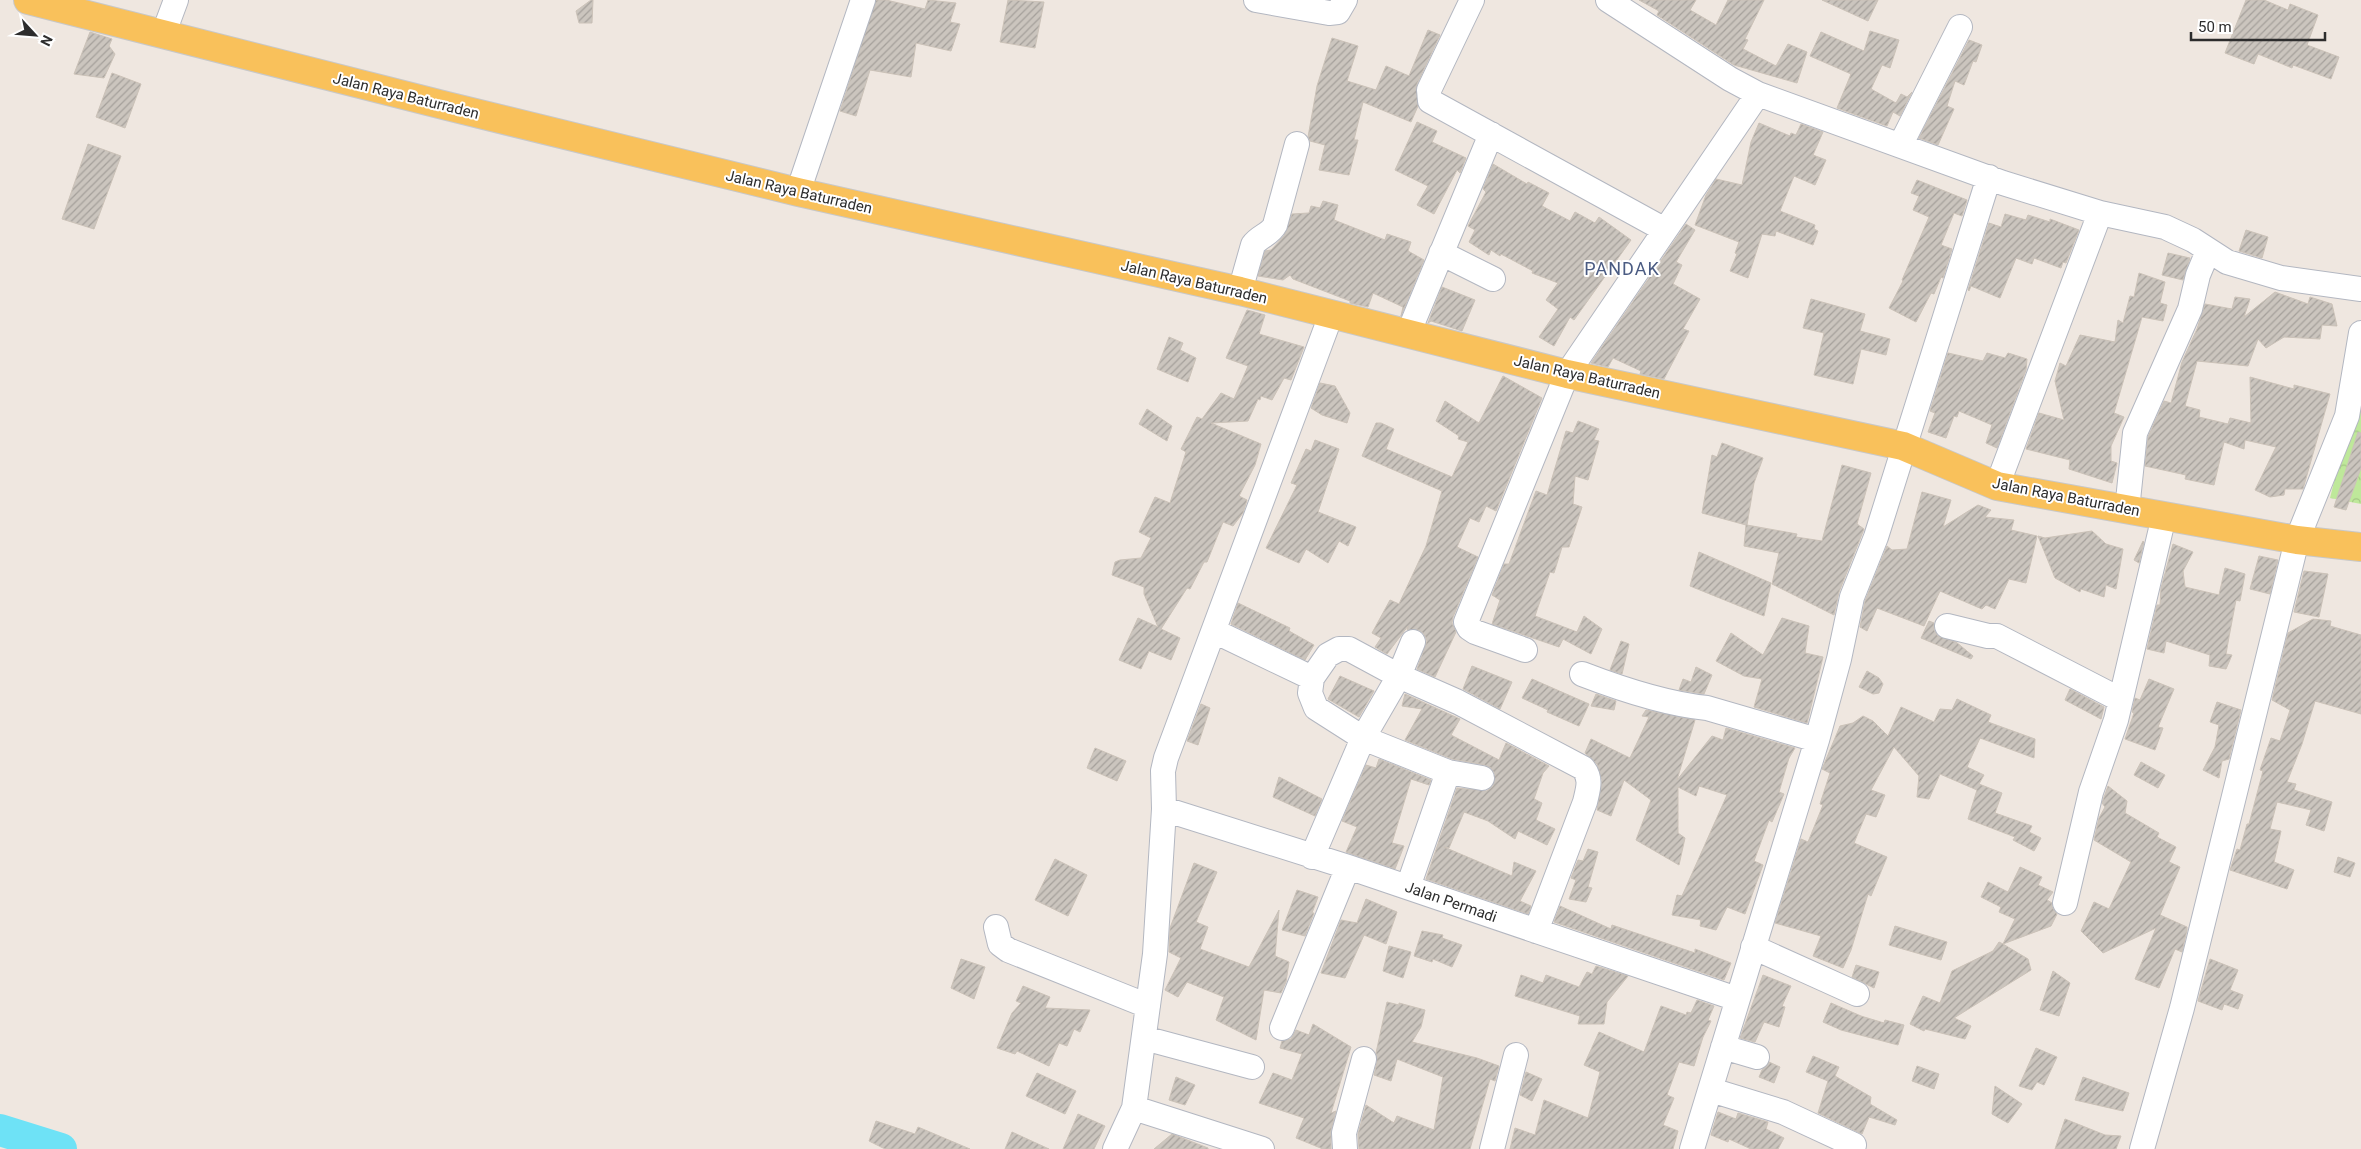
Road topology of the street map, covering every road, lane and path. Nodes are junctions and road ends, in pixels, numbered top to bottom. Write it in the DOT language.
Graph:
graph roads {
  1 [pos="28,0"];
  2 [pos="176,0"];
  3 [pos="863,0"];
  4 [pos="1256,0"];
  5 [pos="1346,0"];
  6 [pos="1472,0"];
  7 [pos="1608,0"];
  8 [pos="1960,27"];
  9 [pos="163,35"];
  10 [pos="1758,94"];
  11 [pos="1491,134"];
  12 [pos="1297,144"];
  13 [pos="1901,144"];
  14 [pos="1989,177"];
  15 [pos="798,192"];
  16 [pos="2100,213"];
  17 [pos="1665,230"];
  18 [pos="2208,251"];
  19 [pos="1441,253"];
  20 [pos="1493,279"];
  21 [pos="2361,289"];
  22 [pos="1240,291"];
  23 [pos="1331,315"];
  24 [pos="2361,333"];
  25 [pos="1408,334"];
  26 [pos="1566,374"];
  27 [pos="1903,446"];
  28 [pos="1996,486"];
  29 [pos="2127,510"];
  30 [pos="2164,516"];
  31 [pos="2297,540"];
  32 [pos="2361,546"];
  33 [pos="1947,626"];
  34 [pos="1214,630"];
  35 [pos="1413,642"];
  36 [pos="1525,650"];
  37 [pos="1582,674"];
  38 [pos="1399,676"];
  39 [pos="1312,678"];
  40 [pos="2119,699"];
  41 [pos="1363,738"];
  42 [pos="1817,740"];
  43 [pos="1448,772"];
  44 [pos="1482,778"];
  45 [pos="1164,809"];
  46 [pos="1312,857"];
  47 [pos="1348,867"];
  48 [pos="1408,888"];
  49 [pos="2065,902"];
  50 [pos="996,927"];
  51 [pos="1536,931"];
  52 [pos="1753,947"];
  53 [pos="1857,994"];
  54 [pos="1737,999"];
  55 [pos="1148,1006"];
  56 [pos="1282,1028"];
  57 [pos="1144,1038"];
  58 [pos="1723,1047"];
  59 [pos="1516,1055"];
  60 [pos="1757,1057"];
  61 [pos="1364,1059"];
  62 [pos="1252,1067"];
  63 [pos="1710,1090"];
  64 [pos="1134,1108"];
  65 [pos="1854,1145"];
  66 [pos="1115,1149"];
  67 [pos="1262,1149"];
  68 [pos="1345,1149"];
  69 [pos="1492,1149"];
  70 [pos="1692,1149"];
  71 [pos="2142,1149"];
  1 -- 9 [label="main road, Jalan Raya Baturraden"];
  2 -- 9 [label="street"];
  3 -- 15 [label="street"];
  4 -- 5 [label="street"];
  6 -- 11 [label="street"];
  7 -- 10 [label="street"];
  8 -- 13 [label="street"];
  9 -- 15 [label="main road, Jalan Raya Baturraden"];
  10 -- 13 [label="street"];
  10 -- 17 [label="street"];
  11 -- 17 [label="street"];
  11 -- 19 [label="street"];
  12 -- 22 [label="street"];
  13 -- 14 [label="street"];
  14 -- 16 [label="street"];
  14 -- 27 [label="street"];
  15 -- 22 [label="main road, Jalan Raya Baturraden"];
  16 -- 18 [label="street"];
  16 -- 28 [label="street"];
  17 -- 26 [label="street"];
  18 -- 21 [label="street"];
  18 -- 29 [label="street"];
  19 -- 20 [label="street"];
  19 -- 25 [label="street"];
  22 -- 23 [label="main road, Jalan Raya Baturraden"];
  23 -- 25 [label="main road, Jalan Raya Baturraden"];
  23 -- 34 [label="street"];
  24 -- 31 [label="street"];
  25 -- 26 [label="main road, Jalan Raya Baturraden"];
  26 -- 27 [label="main road, Jalan Raya Baturraden"];
  26 -- 36 [label="street"];
  27 -- 28 [label="main road, Jalan Raya Baturraden"];
  27 -- 42 [label="street"];
  28 -- 29 [label="main road, Jalan Raya Baturraden"];
  29 -- 30 [label="main road, Jalan Raya Baturraden"];
  30 -- 31 [label="main road, Jalan Raya Baturraden"];
  30 -- 40 [label="street"];
  31 -- 32 [label="main road, Jalan Raya Baturraden"];
  31 -- 71 [label="street"];
  33 -- 40 [label="street"];
  34 -- 39 [label="street"];
  34 -- 45 [label="street"];
  35 -- 38 [label="street"];
  37 -- 42 [label="street"];
  38 -- 39 [label="street"];
  38 -- 41 [label="street"];
  38 -- 51 [label="street"];
  39 -- 41 [label="street"];
  40 -- 49 [label="street"];
  41 -- 43 [label="street"];
  41 -- 46 [label="street"];
  42 -- 52 [label="street"];
  43 -- 44 [label="street"];
  43 -- 48 [label="street"];
  45 -- 46 [label="street, Jalan Permadi"];
  45 -- 55 [label="street"];
  46 -- 47 [label="street, Jalan Permadi"];
  47 -- 48 [label="street, Jalan Permadi"];
  47 -- 56 [label="street"];
  48 -- 51 [label="street, Jalan Permadi"];
  50 -- 55 [label="street"];
  51 -- 54 [label="street, Jalan Permadi"];
  52 -- 53 [label="street"];
  52 -- 54 [label="street"];
  54 -- 58 [label="street"];
  55 -- 57 [label="street"];
  57 -- 62 [label="street"];
  57 -- 64 [label="street"];
  58 -- 60 [label="street"];
  58 -- 63 [label="street"];
  59 -- 69 [label="street"];
  61 -- 68 [label="street"];
  63 -- 65 [label="street"];
  63 -- 70 [label="street"];
  64 -- 66 [label="street"];
  64 -- 67 [label="street"];
}
